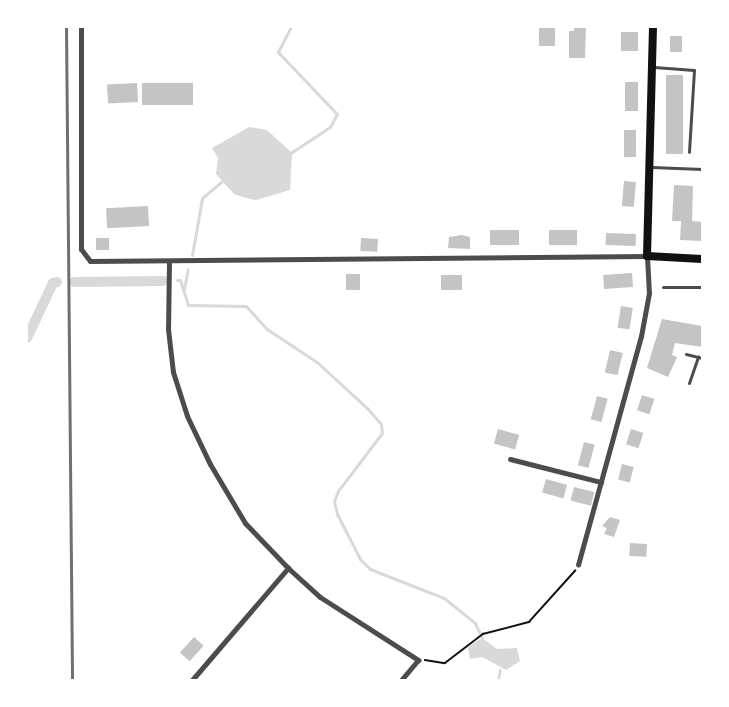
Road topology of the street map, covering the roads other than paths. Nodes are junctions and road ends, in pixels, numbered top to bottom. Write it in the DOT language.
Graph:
graph roads {
  1 [pos="81,27"];
  2 [pos="653,27"];
  3 [pos="652,67"];
  4 [pos="688,152"];
  5 [pos="650,167"];
  6 [pos="702,169"];
  7 [pos="647,256"];
  8 [pos="702,259"];
  9 [pos="169,261"];
  10 [pos="663,287"];
  11 [pos="702,287"];
  12 [pos="686,354"];
  13 [pos="700,358"];
  14 [pos="689,383"];
  15 [pos="510,459"];
  16 [pos="601,482"];
  17 [pos="578,564"];
  18 [pos="288,568"];
  19 [pos="192,680"];
  20 [pos="400,680"];
  1 -- 9 [label="street"];
  2 -- 3 [label="main road"];
  3 -- 4 [label="lane"];
  3 -- 5 [label="main road"];
  5 -- 6 [label="lane"];
  5 -- 7 [label="main road"];
  7 -- 8 [label="main road"];
  7 -- 9 [label="street"];
  7 -- 16 [label="street"];
  9 -- 18 [label="street"];
  10 -- 11 [label="lane"];
  12 -- 13 [label="lane"];
  13 -- 14 [label="lane"];
  15 -- 16 [label="street"];
  16 -- 17 [label="street"];
  18 -- 19 [label="street"];
  18 -- 20 [label="street"];
}
